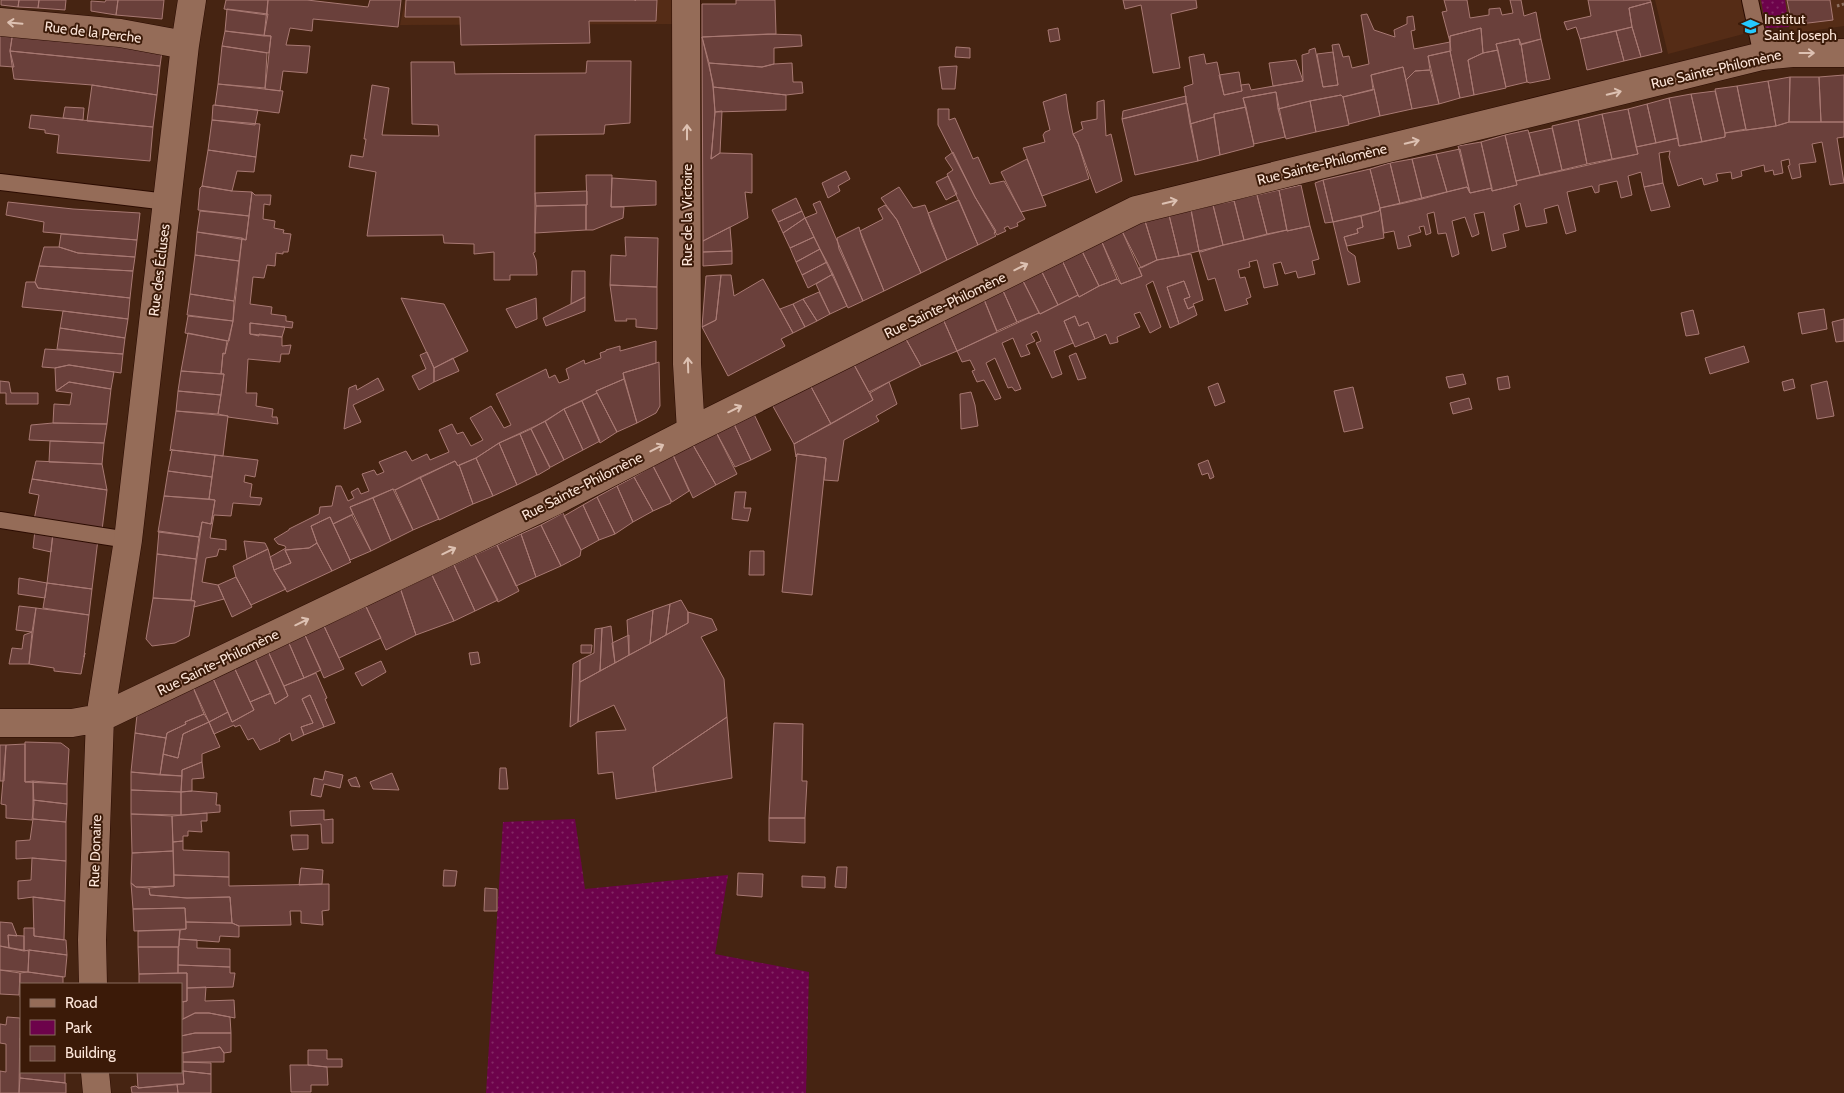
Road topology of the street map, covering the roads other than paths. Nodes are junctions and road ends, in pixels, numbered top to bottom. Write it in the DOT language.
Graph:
graph roads {
  1 [pos="192,0"];
  2 [pos="686,0"];
  3 [pos="1750,0"];
  4 [pos="0,22"];
  5 [pos="185,45"];
  6 [pos="1844,53"];
  7 [pos="1762,56"];
  8 [pos="0,182"];
  9 [pos="167,202"];
  10 [pos="691,431"];
  11 [pos="0,520"];
  12 [pos="128,540"];
  13 [pos="100,718"];
  14 [pos="0,723"];
  15 [pos="93,983"];
  16 [pos="95,1073"];
  17 [pos="97,1093"];
  1 -- 5 [label="street, Rue des Écluses"];
  10 -- 2 [label="street, Rue de la Victoire, one-way"];
  3 -- 7 [label="lane"];
  5 -- 4 [label="street, Rue de la Perche, one-way"];
  5 -- 9 [label="street, Rue des Écluses"];
  7 -- 6 [label="street, Rue Sainte-Philomène, one-way"];
  10 -- 7 [label="street, Rue Sainte-Philomène, one-way"];
  8 -- 9 [label="lane"];
  9 -- 12 [label="street, Rue des Écluses"];
  13 -- 10 [label="street, Rue Sainte-Philomène, one-way"];
  11 -- 12 [label="lane"];
  12 -- 13 [label="street, Rue des Écluses"];
  13 -- 14 [label="street, Rue Sainte-Philomène"];
  13 -- 15 [label="street, Rue Donaire"];
  16 -- 17 [label="street"];
}
